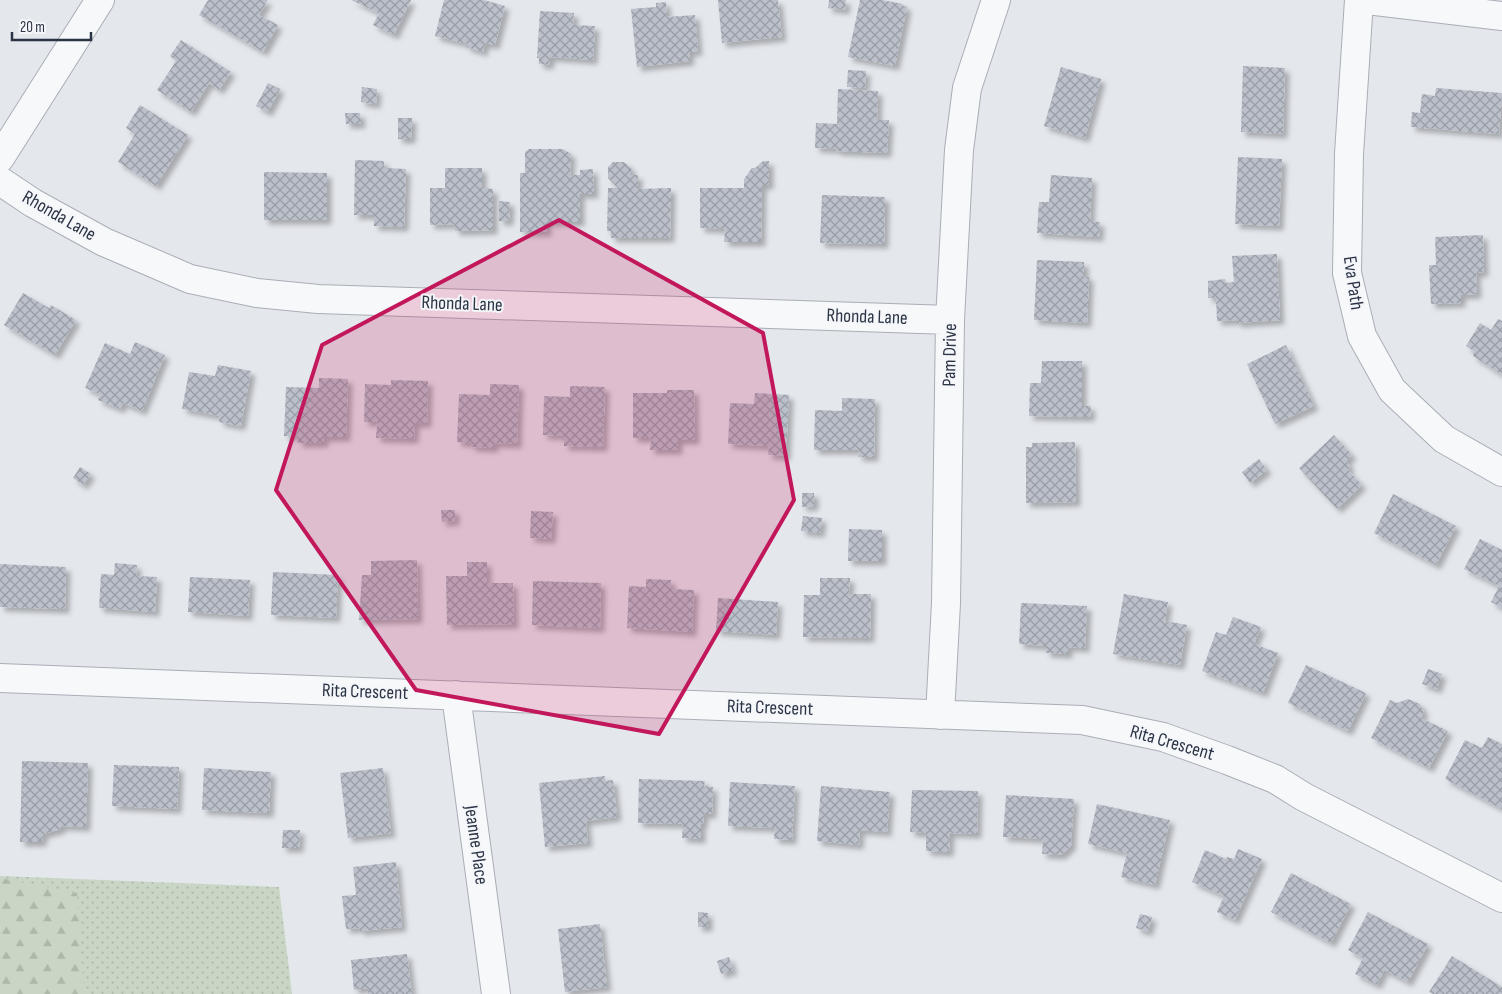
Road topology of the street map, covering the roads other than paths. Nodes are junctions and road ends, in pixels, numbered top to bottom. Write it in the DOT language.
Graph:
graph roads {
  1 [pos="100,0"];
  2 [pos="996,0"];
  3 [pos="1359,0"];
  4 [pos="1367,0"];
  5 [pos="1502,16"];
  6 [pos="0,158"];
  7 [pos="0,181"];
  8 [pos="950,320"];
  9 [pos="1502,472"];
  10 [pos="0,678"];
  11 [pos="456,696"];
  12 [pos="940,715"];
  13 [pos="1502,898"];
  14 [pos="496,994"];
  1 -- 6 [label="street"];
  2 -- 8 [label="street, Pam Drive"];
  3 -- 9 [label="street, Eva Path"];
  4 -- 5 [label="street"];
  7 -- 8 [label="street, Rhonda Lane"];
  8 -- 12 [label="street, Pam Drive"];
  10 -- 11 [label="street, Rita Crescent"];
  11 -- 12 [label="street, Rita Crescent"];
  11 -- 14 [label="street, Jeanne Place"];
  12 -- 13 [label="street, Rita Crescent"];
}
